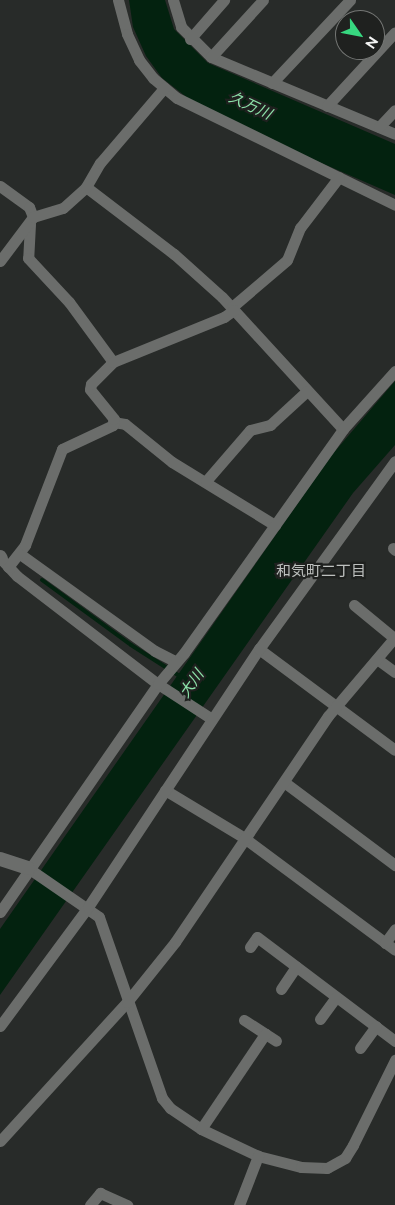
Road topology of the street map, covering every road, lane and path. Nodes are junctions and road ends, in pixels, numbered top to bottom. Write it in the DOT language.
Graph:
graph roads {
  1 [pos="118,0"];
  2 [pos="173,0"];
  3 [pos="224,0"];
  4 [pos="263,0"];
  5 [pos="350,0"];
  6 [pos="395,32"];
  7 [pos="190,40"];
  8 [pos="211,56"];
  9 [pos="272,83"];
  10 [pos="164,88"];
  11 [pos="327,106"];
  12 [pos="395,110"];
  13 [pos="379,127"];
  14 [pos="395,134"];
  15 [pos="339,177"];
  16 [pos="0,186"];
  17 [pos="86,187"];
  18 [pos="395,205"];
  19 [pos="32,220"];
  20 [pos="3,257"];
  21 [pos="28,258"];
  22 [pos="233,308"];
  23 [pos="113,362"];
  24 [pos="395,371"];
  25 [pos="307,391"];
  26 [pos="113,422"];
  27 [pos="343,429"];
  28 [pos="395,461"];
  29 [pos="206,481"];
  30 [pos="275,525"];
  31 [pos="20,554"];
  32 [pos="3,561"];
  33 [pos="354,605"];
  34 [pos="395,637"];
  35 [pos="259,649"];
  36 [pos="377,659"];
  37 [pos="173,662"];
  38 [pos="395,672"];
  39 [pos="161,682"];
  40 [pos="337,708"];
  41 [pos="210,718"];
  42 [pos="395,750"];
  43 [pos="284,782"];
  44 [pos="165,790"];
  45 [pos="243,837"];
  46 [pos="0,859"];
  47 [pos="395,865"];
  48 [pos="30,870"];
  49 [pos="84,905"];
  50 [pos="0,912"];
  51 [pos="395,929"];
  52 [pos="385,943"];
  53 [pos="250,947"];
  54 [pos="395,950"];
  55 [pos="296,967"];
  56 [pos="281,989"];
  57 [pos="336,996"];
  58 [pos="127,1002"];
  59 [pos="320,1019"];
  60 [pos="244,1020"];
  61 [pos="0,1026"];
  62 [pos="376,1026"];
  63 [pos="265,1034"];
  64 [pos="395,1041"];
  65 [pos="276,1042"];
  66 [pos="360,1048"];
  67 [pos="395,1060"];
  68 [pos="201,1129"];
  69 [pos="0,1141"];
  70 [pos="258,1156"];
  71 [pos="90,1205"];
  72 [pos="127,1205"];
  73 [pos="239,1205"];
  1 -- 10 [label="street"];
  2 -- 7 [label="street"];
  3 -- 7 [label="street"];
  4 -- 8 [label="street"];
  5 -- 9 [label="street"];
  6 -- 11 [label="street"];
  7 -- 8 [label="street"];
  8 -- 9 [label="street"];
  9 -- 11 [label="street"];
  10 -- 15 [label="street"];
  10 -- 17 [label="street"];
  11 -- 13 [label="street"];
  12 -- 13 [label="street"];
  13 -- 14 [label="street"];
  15 -- 18 [label="street"];
  15 -- 22 [label="street"];
  16 -- 19 [label="street"];
  17 -- 19 [label="street"];
  17 -- 22 [label="street"];
  19 -- 20 [label="street"];
  19 -- 21 [label="street"];
  20 -- 21 [label="street"];
  21 -- 23 [label="street"];
  22 -- 23 [label="street"];
  22 -- 25 [label="street"];
  23 -- 26 [label="street"];
  24 -- 27 [label="street"];
  25 -- 27 [label="street"];
  25 -- 29 [label="street"];
  26 -- 29 [label="street"];
  26 -- 31 [label="street"];
  27 -- 30 [label="street"];
  28 -- 35 [label="street"];
  29 -- 30 [label="street"];
  30 -- 37 [label="street"];
  31 -- 32 [label="street"];
  31 -- 37 [label="street"];
  32 -- 39 [label="street"];
  33 -- 34 [label="street"];
  34 -- 36 [label="street"];
  35 -- 40 [label="street"];
  35 -- 41 [label="street"];
  36 -- 38 [label="street"];
  36 -- 40 [label="street"];
  37 -- 39 [label="street"];
  39 -- 41 [label="street"];
  39 -- 48 [label="street"];
  40 -- 42 [label="street"];
  40 -- 43 [label="street"];
  41 -- 44 [label="street"];
  43 -- 45 [label="street"];
  43 -- 47 [label="street"];
  44 -- 45 [label="street"];
  44 -- 49 [label="street"];
  45 -- 52 [label="street"];
  45 -- 58 [label="street"];
  46 -- 48 [label="street"];
  48 -- 49 [label="street"];
  48 -- 50 [label="street"];
  49 -- 58 [label="street"];
  49 -- 61 [label="street"];
  51 -- 52 [label="street"];
  52 -- 54 [label="street"];
  53 -- 55 [label="street"];
  55 -- 56 [label="street"];
  55 -- 57 [label="street"];
  57 -- 59 [label="street"];
  57 -- 62 [label="street"];
  58 -- 68 [label="street"];
  58 -- 69 [label="street"];
  60 -- 63 [label="street"];
  62 -- 64 [label="street"];
  62 -- 66 [label="street"];
  63 -- 65 [label="street"];
  63 -- 68 [label="street"];
  67 -- 70 [label="street"];
  68 -- 70 [label="street"];
  70 -- 73 [label="street"];
  71 -- 72 [label="street"];
}
